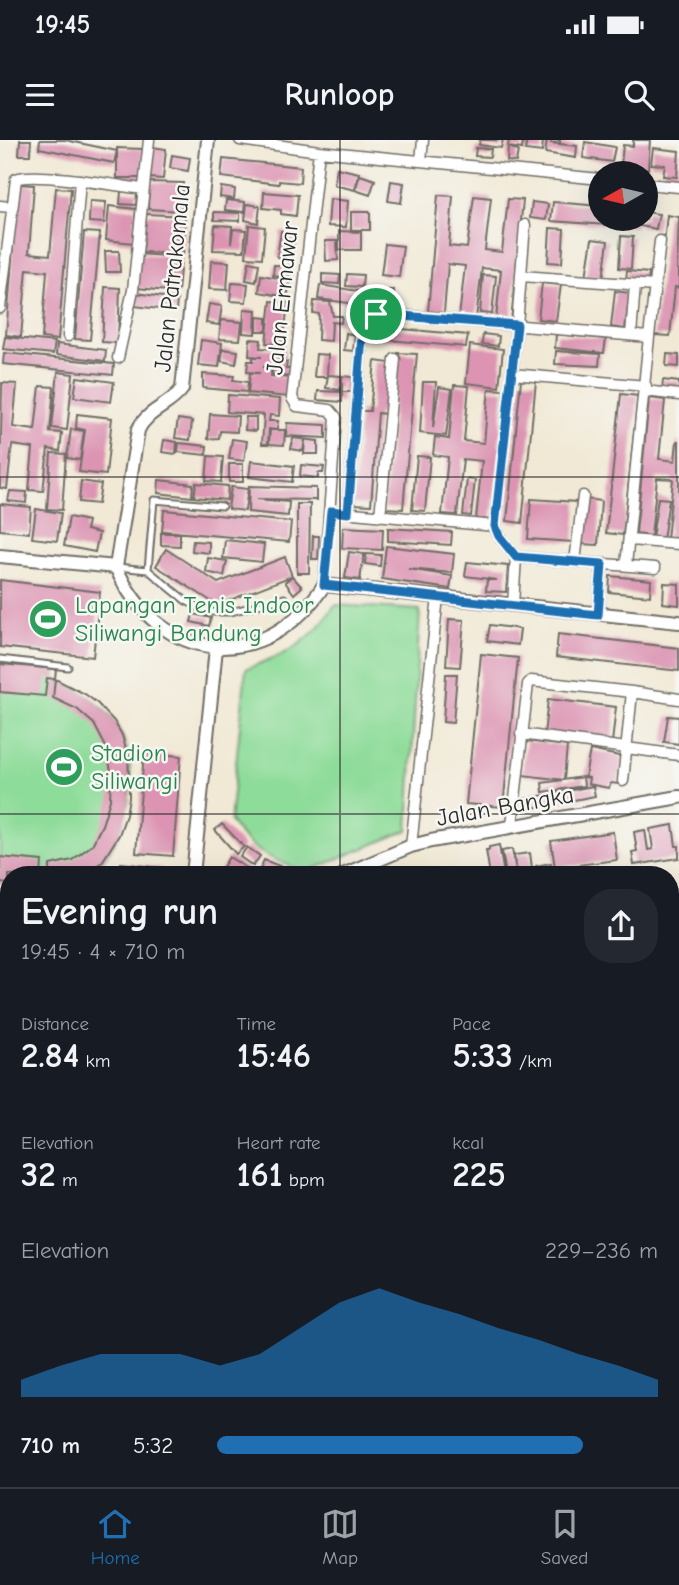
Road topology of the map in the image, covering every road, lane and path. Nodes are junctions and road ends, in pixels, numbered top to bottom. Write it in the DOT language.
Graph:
graph roads {
  1 [pos="149,140"];
  2 [pos="208,140"];
  3 [pos="240,140"];
  4 [pos="423,140"];
  5 [pos="319,151"];
  6 [pos="421,161"];
  7 [pos="588,178"];
  8 [pos="80,180"];
  9 [pos="658,185"];
  10 [pos="679,187"];
  11 [pos="143,189"];
  12 [pos="6,207"];
  13 [pos="525,225"];
  14 [pos="660,241"];
  15 [pos="522,276"];
  16 [pos="635,285"];
  17 [pos="655,286"];
  18 [pos="0,308"];
  19 [pos="517,325"];
  20 [pos="631,335"];
  21 [pos="68,336"];
  22 [pos="649,337"];
  23 [pos="118,358"];
  24 [pos="395,359"];
  25 [pos="512,374"];
  26 [pos="645,388"];
  27 [pos="679,395"];
  28 [pos="583,496"];
  29 [pos="222,506"];
  30 [pos="331,511"];
  31 [pos="348,513"];
  32 [pos="380,516"];
  33 [pos="495,526"];
  34 [pos="630,540"];
  35 [pos="679,544"];
  36 [pos="0,556"];
  37 [pos="516,557"];
  38 [pos="575,562"];
  39 [pos="602,564"];
  40 [pos="626,565"];
  41 [pos="116,567"];
  42 [pos="655,568"];
  43 [pos="148,570"];
  44 [pos="324,585"];
  45 [pos="438,597"];
  46 [pos="284,598"];
  47 [pos="513,606"];
  48 [pos="598,615"];
  49 [pos="679,622"];
  50 [pos="216,648"];
  51 [pos="0,659"];
  52 [pos="68,667"];
  53 [pos="632,692"];
  54 [pos="679,699"];
  55 [pos="522,734"];
  56 [pos="627,748"];
  57 [pos="679,755"];
  58 [pos="624,781"];
  59 [pos="679,797"];
  60 [pos="512,825"];
  61 [pos="411,846"];
  62 [pos="194,866"];
  63 [pos="364,866"];
  1 -- 11 [label="street"];
  2 -- 41 [label="street, Jalan Patrakomala"];
  3 -- 5 [label="street"];
  4 -- 6 [label="street"];
  5 -- 6 [label="street"];
  5 -- 30 [label="street, Jalan Ermawar"];
  6 -- 7 [label="street"];
  8 -- 11 [label="street"];
  8 -- 12 [label="street"];
  8 -- 21 [label="street"];
  9 -- 10 [label="street"];
  11 -- 23 [label="street"];
  12 -- 18 [label="street"];
  13 -- 15 [label="street"];
  14 -- 17 [label="street"];
  15 -- 16 [label="street"];
  15 -- 19 [label="street"];
  16 -- 17 [label="street"];
  16 -- 20 [label="street"];
  17 -- 22 [label="street"];
  19 -- 20 [label="street"];
  19 -- 25 [label="street"];
  19 -- 31 [label="street"];
  20 -- 22 [label="street"];
  22 -- 26 [label="street"];
  24 -- 32 [label="street"];
  25 -- 26 [label="street"];
  25 -- 33 [label="street"];
  26 -- 27 [label="street"];
  26 -- 34 [label="street"];
  28 -- 38 [label="street"];
  29 -- 43 [label="lane"];
  30 -- 31 [label="street"];
  30 -- 44 [label="street, Jalan Ermawar"];
  31 -- 32 [label="street"];
  32 -- 33 [label="street"];
  33 -- 37 [label="street"];
  34 -- 35 [label="street"];
  34 -- 40 [label="street"];
  36 -- 41 [label="street"];
  37 -- 38 [label="street"];
  37 -- 47 [label="street"];
  38 -- 39 [label="street"];
  39 -- 40 [label="street"];
  39 -- 48 [label="street"];
  40 -- 42 [label="street"];
  41 -- 43 [label="lane"];
  41 -- 50 [label="street"];
  43 -- 46 [label="lane"];
  44 -- 45 [label="street"];
  44 -- 50 [label="street"];
  45 -- 47 [label="street"];
  45 -- 61 [label="street"];
  47 -- 48 [label="street"];
  48 -- 49 [label="street"];
  50 -- 62 [label="street"];
  51 -- 52 [label="lane"];
  53 -- 54 [label="street"];
  53 -- 55 [label="street"];
  53 -- 56 [label="street"];
  55 -- 56 [label="street"];
  55 -- 60 [label="street"];
  56 -- 57 [label="street"];
  56 -- 58 [label="street"];
  59 -- 60 [label="street, Jalan Bangka"];
  60 -- 61 [label="street, Jalan Bangka"];
  61 -- 63 [label="street, Jalan Bangka"];
}
